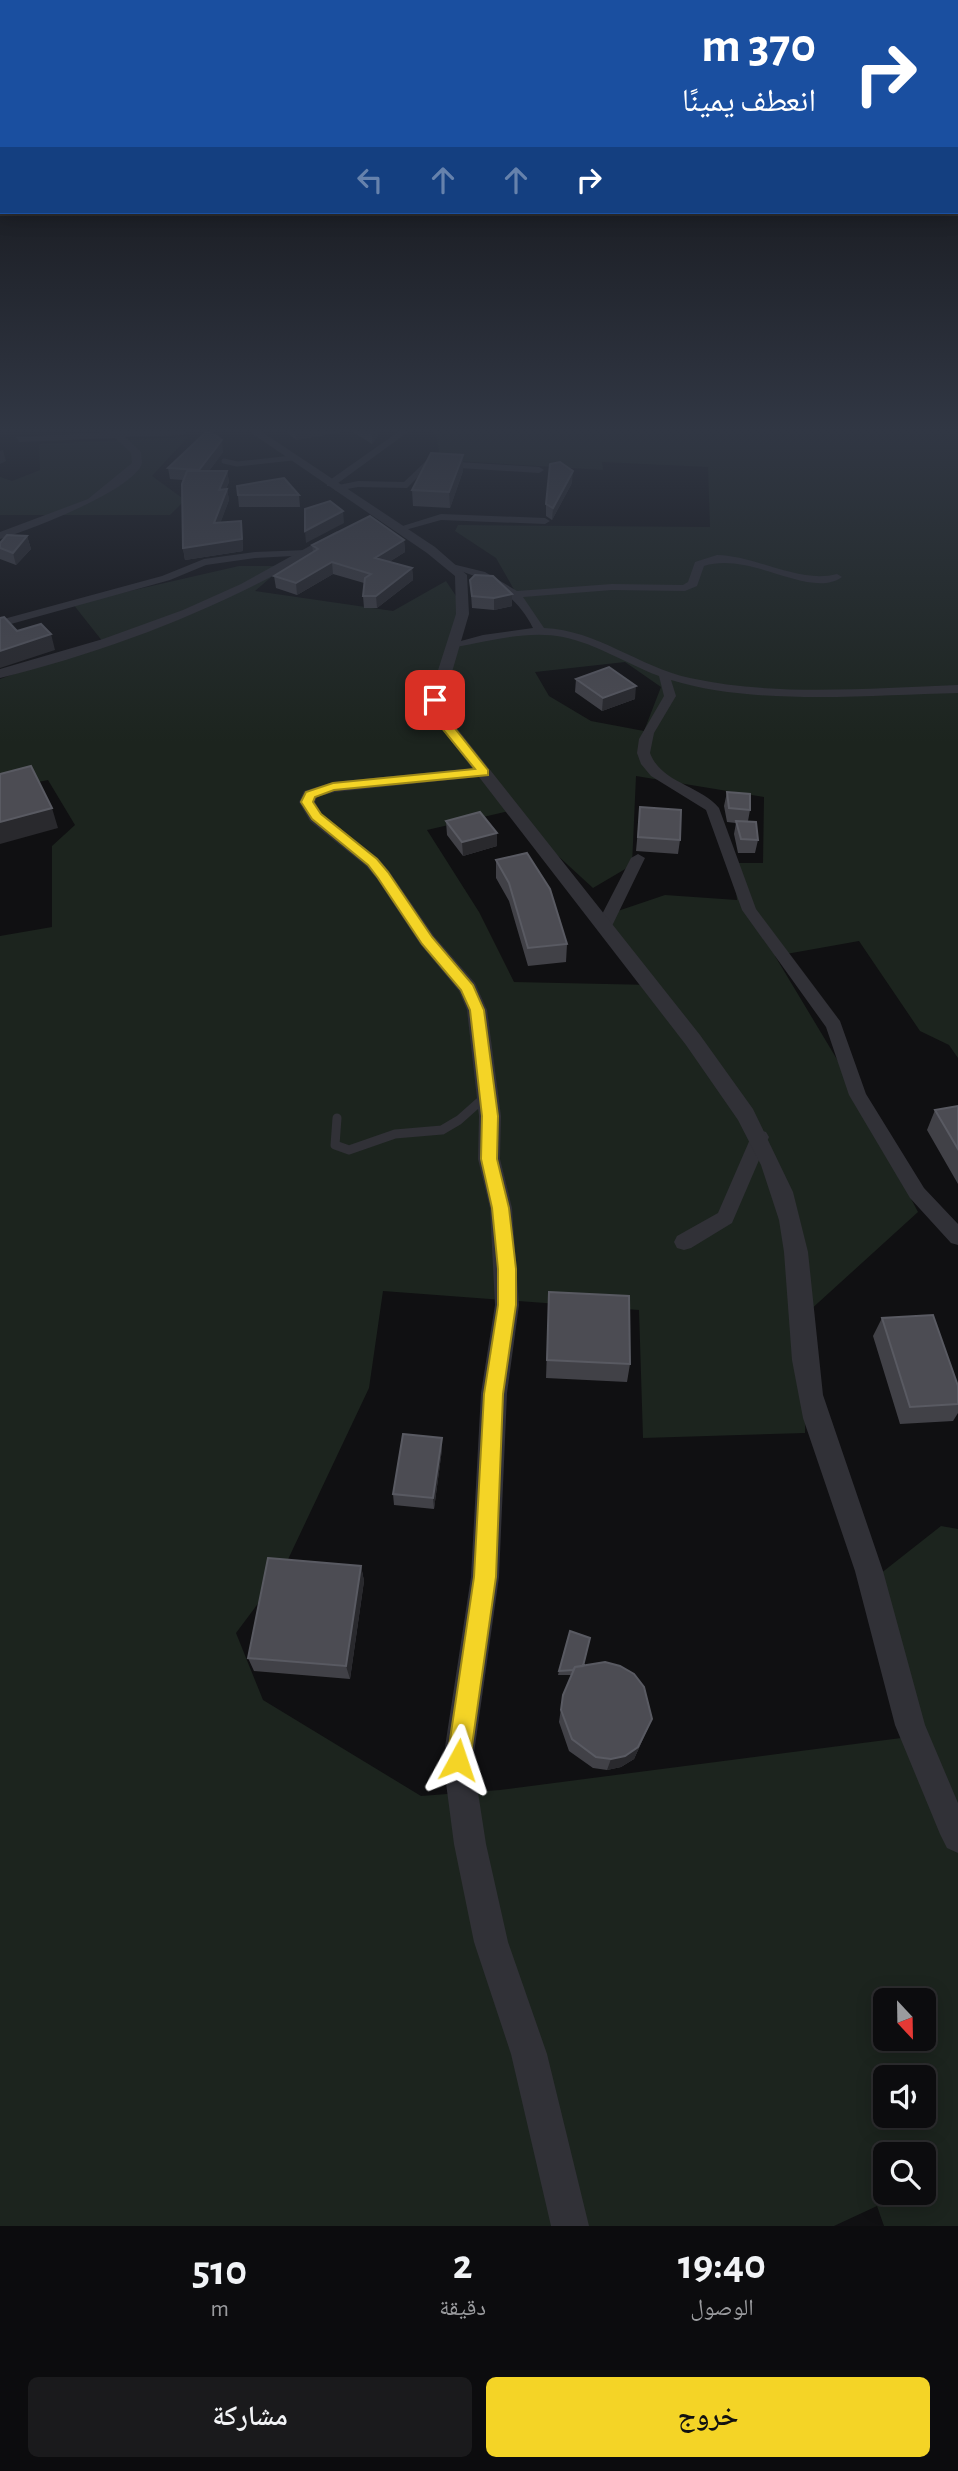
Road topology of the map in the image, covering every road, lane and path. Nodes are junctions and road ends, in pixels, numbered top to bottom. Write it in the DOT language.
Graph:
graph roads {
  1 [pos="336,536"];
  2 [pos="408,536"];
  3 [pos="307,553"];
  4 [pos="452,565"];
  5 [pos="836,577"];
  6 [pos="517,594"];
  7 [pos="0,624"];
  8 [pos="540,632"];
  9 [pos="456,644"];
  10 [pos="0,674"];
  11 [pos="664,677"];
  12 [pos="958,689"];
  13 [pos="484,772"];
  14 [pos="638,858"];
  15 [pos="604,926"];
  16 [pos="488,1094"];
  17 [pos="337,1118"];
  18 [pos="760,1138"];
  19 [pos="958,1237"];
  20 [pos="684,1242"];
  21 [pos="958,1837"];
  22 [pos="570,2226"];
  1 -- 3 [label="street"];
  2 -- 4 [label="street"];
  3 -- 7 [label="street"];
  3 -- 10 [label="street"];
  4 -- 6 [label="street"];
  4 -- 9 [label="street"];
  5 -- 6 [label="street"];
  6 -- 8 [label="street"];
  8 -- 9 [label="street"];
  8 -- 11 [label="street"];
  9 -- 13 [label="street"];
  11 -- 12 [label="street"];
  11 -- 19 [label="street"];
  13 -- 15 [label="street"];
  13 -- 16 [label="street"];
  14 -- 15 [label="street"];
  15 -- 18 [label="street"];
  16 -- 17 [label="lane"];
  16 -- 22 [label="street"];
  18 -- 20 [label="street"];
  18 -- 21 [label="street"];
}
